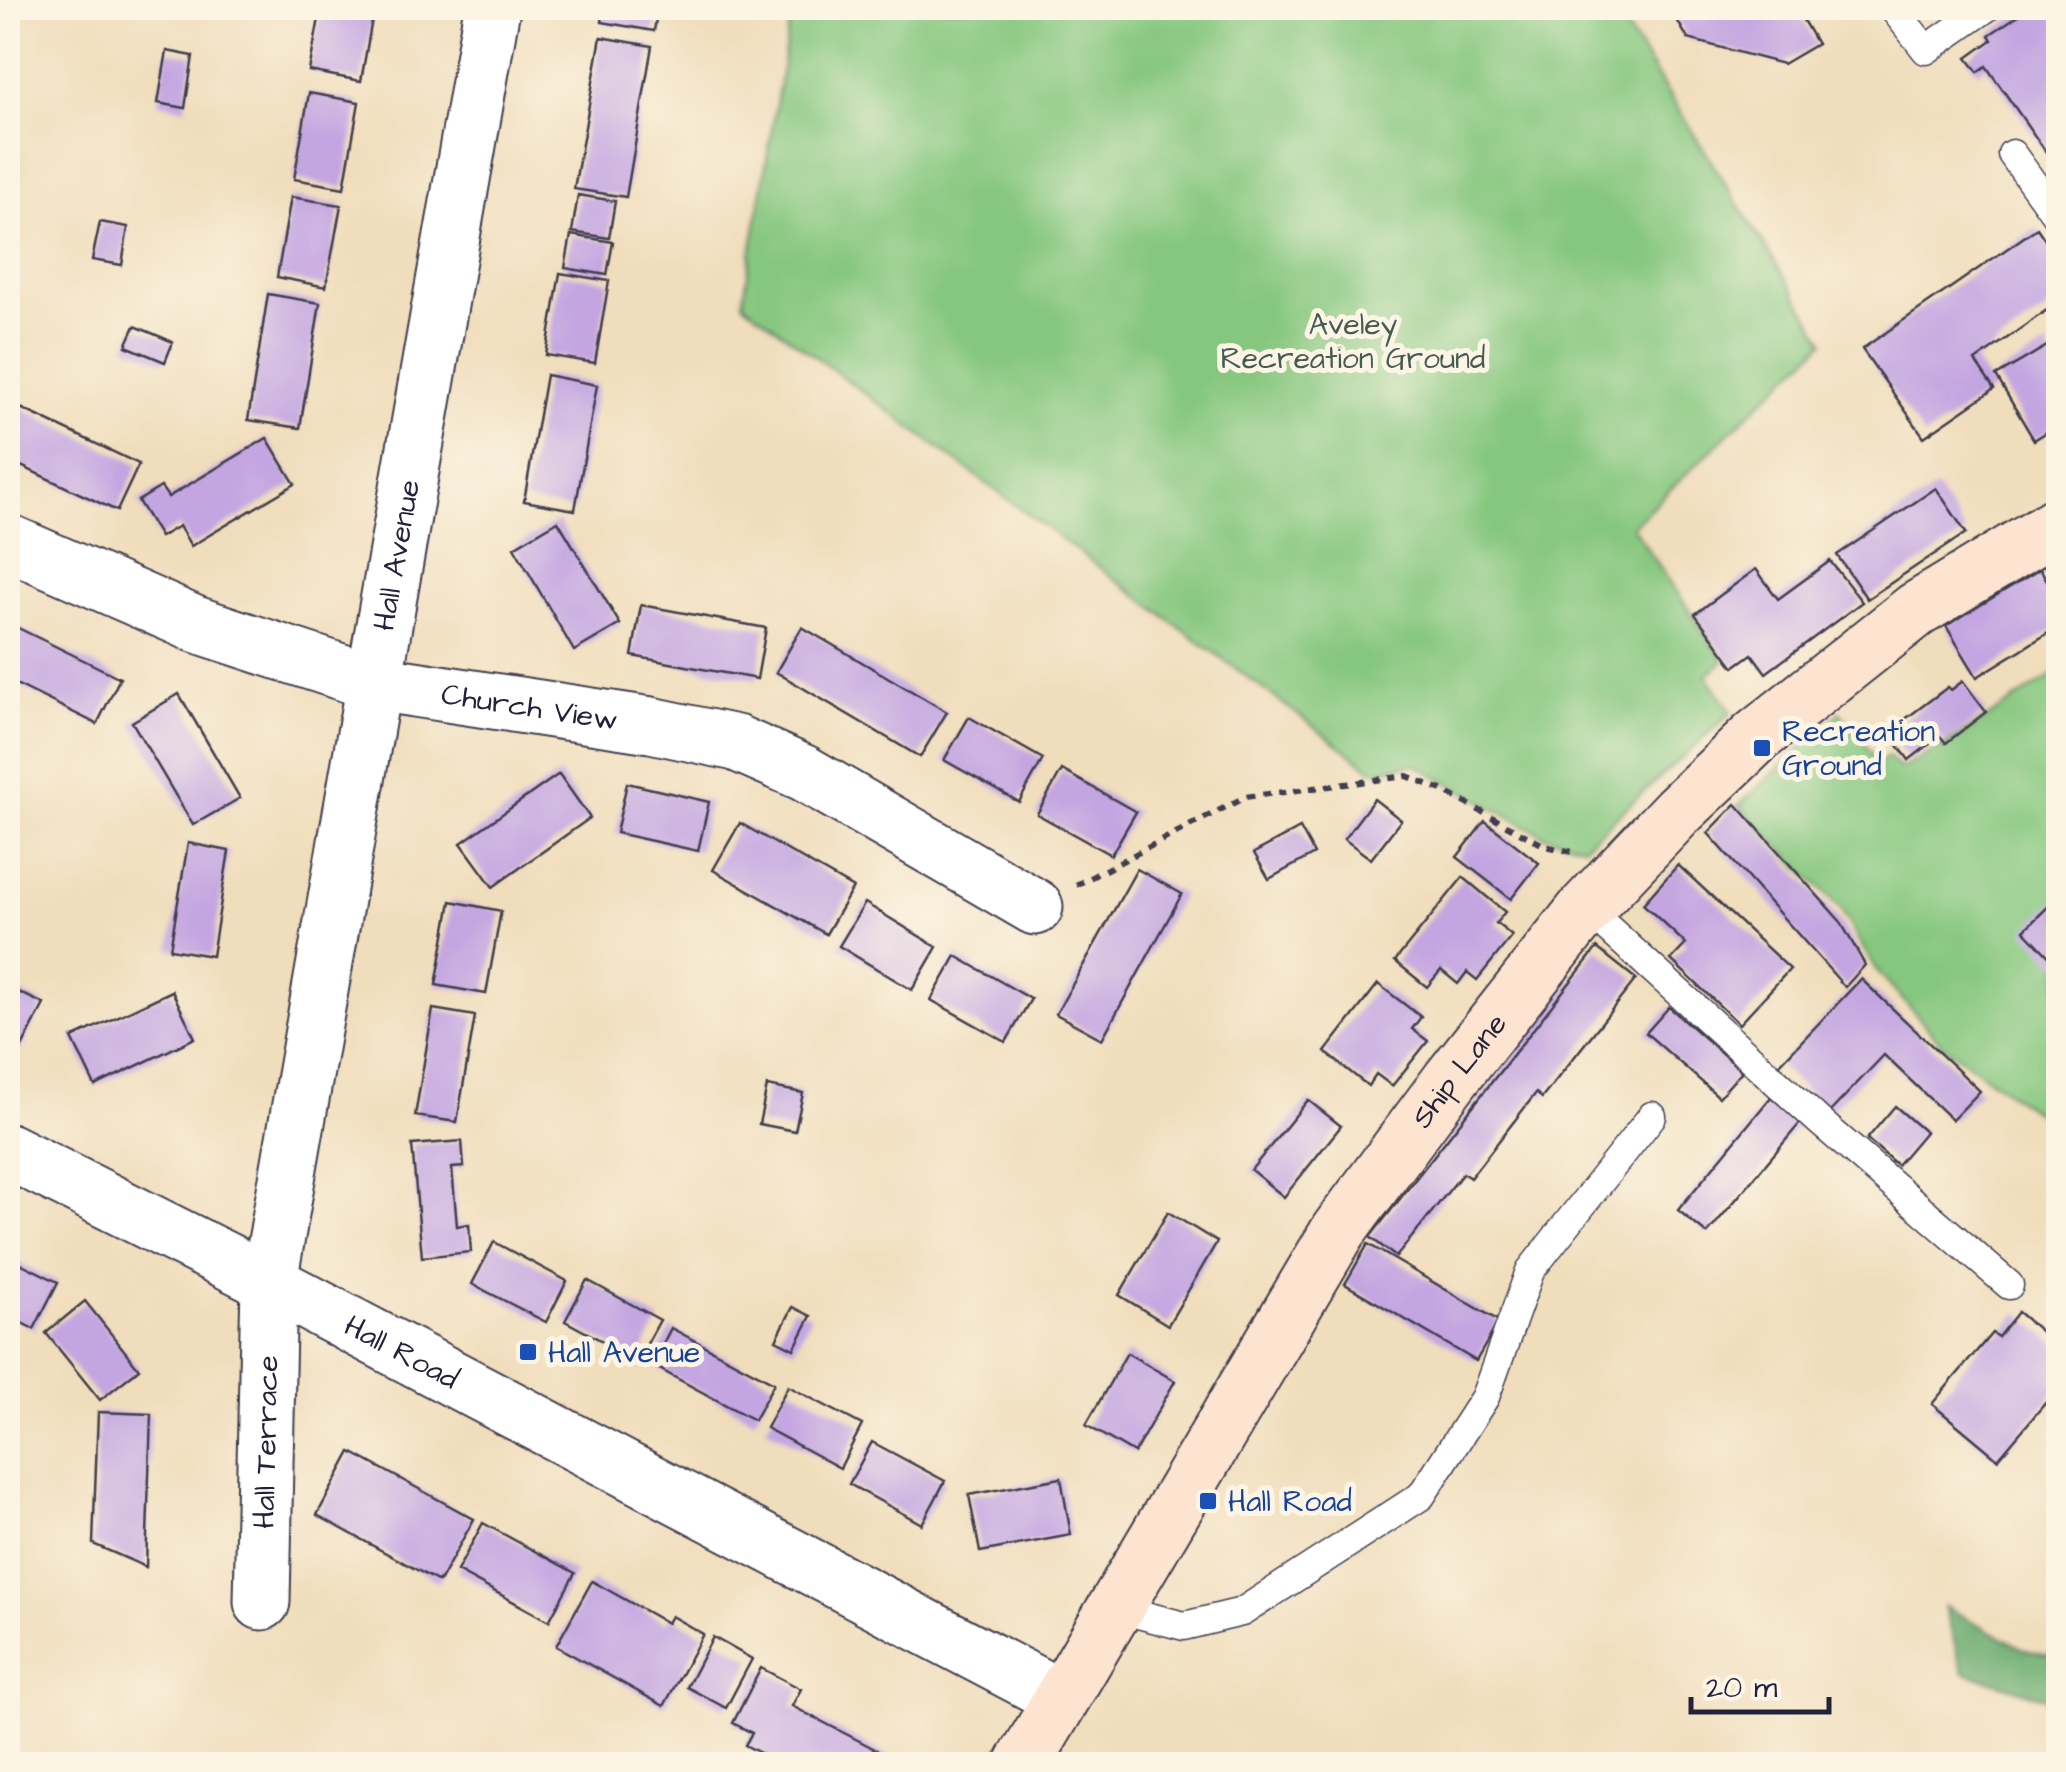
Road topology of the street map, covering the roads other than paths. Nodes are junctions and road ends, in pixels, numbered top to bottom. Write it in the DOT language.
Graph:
graph roads {
  1 [pos="492,8"];
  2 [pos="1893,8"];
  3 [pos="1986,8"];
  4 [pos="2012,154"];
  5 [pos="2058,218"];
  6 [pos="2058,524"];
  7 [pos="8,542"];
  8 [pos="376,683"];
  9 [pos="1035,907"];
  10 [pos="1586,908"];
  11 [pos="1652,1116"];
  12 [pos="8,1150"];
  13 [pos="269,1282"];
  14 [pos="2009,1286"];
  15 [pos="262,1602"];
  16 [pos="1115,1608"];
  17 [pos="1061,1698"];
  18 [pos="1023,1764"];
  1 -- 8 [label="street, Hall Avenue"];
  2 -- 3 [label="lane"];
  4 -- 5 [label="lane"];
  6 -- 10 [label="street, Ship Lane"];
  7 -- 8 [label="street, Church View"];
  8 -- 9 [label="street, Church View"];
  8 -- 13 [label="street, Hall Avenue"];
  10 -- 14 [label="lane"];
  10 -- 16 [label="street, Ship Lane"];
  11 -- 16 [label="lane"];
  12 -- 13 [label="street, Hall Road"];
  13 -- 15 [label="street, Hall Terrace"];
  13 -- 17 [label="street, Hall Road"];
  16 -- 17 [label="street, Ship Lane"];
  17 -- 18 [label="street, Ship Lane"];
}
